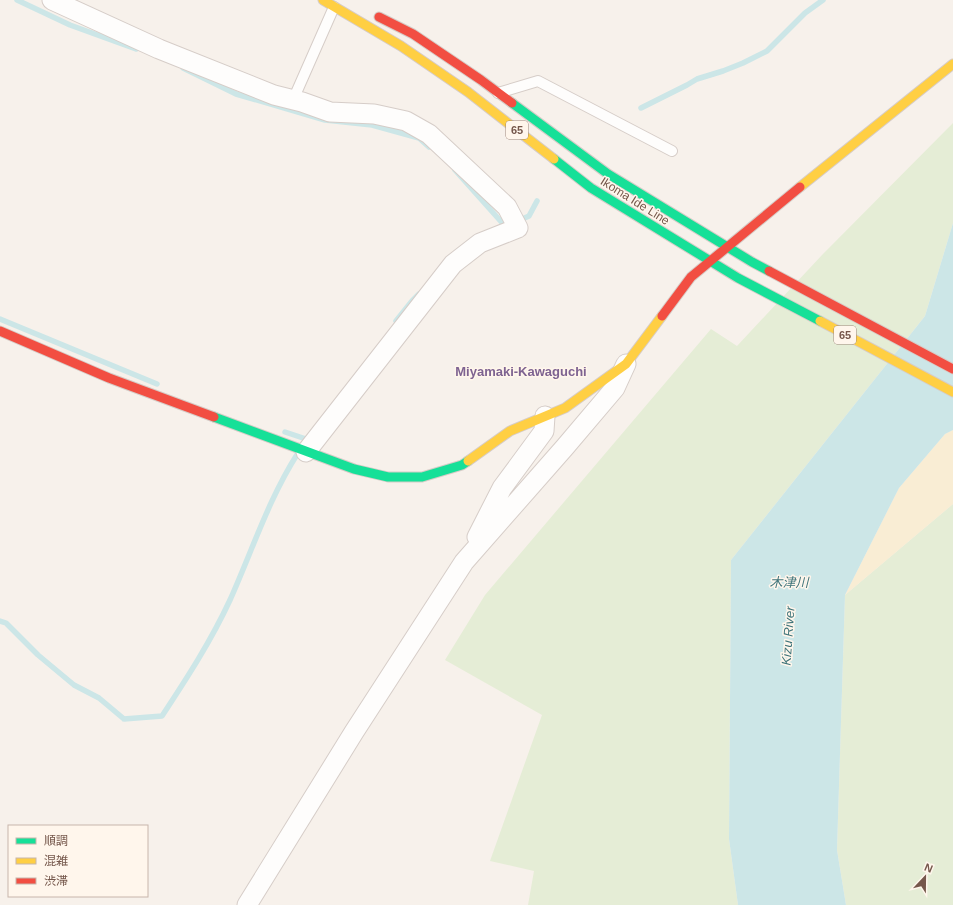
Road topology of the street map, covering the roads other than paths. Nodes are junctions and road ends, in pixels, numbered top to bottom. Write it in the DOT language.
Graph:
graph roads {
  1 [pos="52,0"];
  2 [pos="323,0"];
  3 [pos="334,7"];
  4 [pos="372,14"];
  5 [pos="953,64"];
  6 [pos="498,93"];
  7 [pos="293,100"];
  8 [pos="672,152"];
  9 [pos="727,247"];
  10 [pos="710,261"];
  11 [pos="0,331"];
  12 [pos="626,364"];
  13 [pos="953,369"];
  14 [pos="953,392"];
  15 [pos="546,416"];
  16 [pos="306,452"];
  17 [pos="464,562"];
  18 [pos="247,905"];
  1 -- 7 [label="street"];
  2 -- 3 [label="main road, Ikoma Ide Line / 65"];
  3 -- 7 [label="lane"];
  3 -- 10 [label="main road, Ikoma Ide Line / 65"];
  4 -- 6 [label="main road, Ikoma Ide Line / 65"];
  5 -- 9 [label="main road"];
  6 -- 8 [label="lane"];
  6 -- 9 [label="main road, Ikoma Ide Line / 65"];
  7 -- 16 [label="street"];
  9 -- 10 [label="main road"];
  9 -- 13 [label="main road, Ikoma Ide Line / 65"];
  10 -- 12 [label="main road"];
  10 -- 14 [label="main road, Ikoma Ide Line / 65"];
  11 -- 16 [label="main road"];
  12 -- 15 [label="main road"];
  12 -- 17 [label="street"];
  15 -- 16 [label="main road"];
  15 -- 17 [label="street"];
  17 -- 18 [label="street"];
}
